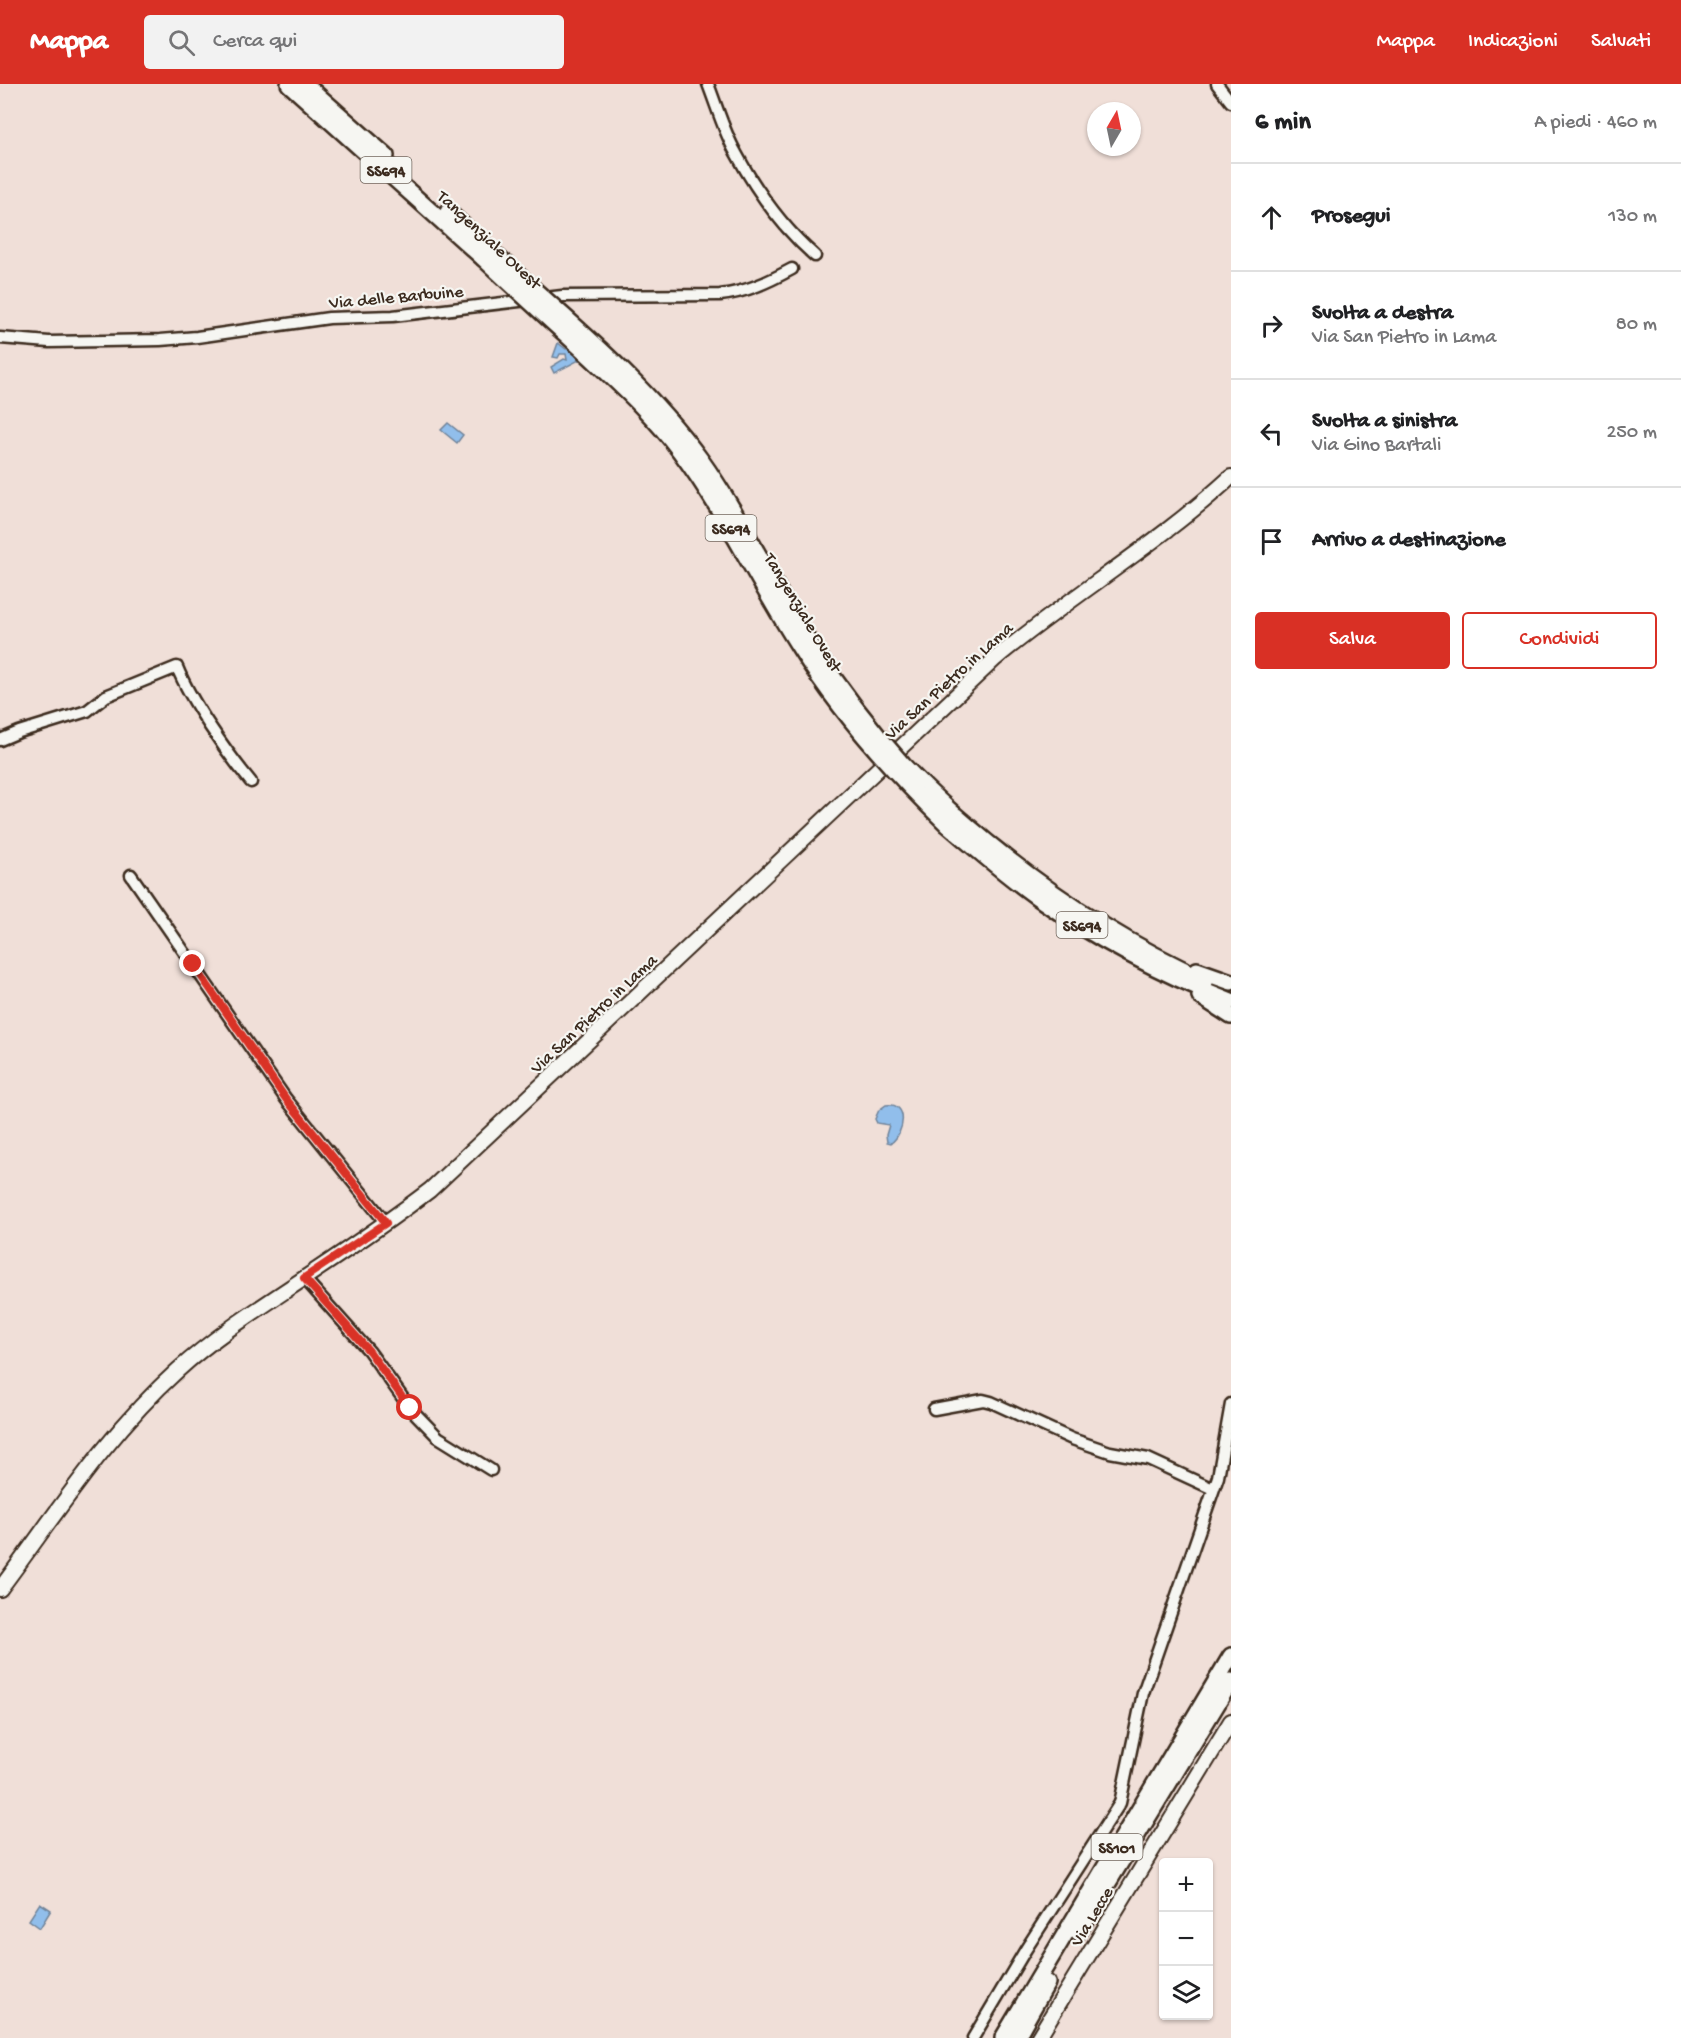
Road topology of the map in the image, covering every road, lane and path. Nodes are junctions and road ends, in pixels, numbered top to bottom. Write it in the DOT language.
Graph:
graph roads {
  1 [pos="289,84"];
  2 [pos="305,84"];
  3 [pos="708,84"];
  4 [pos="1217,84"];
  5 [pos="1231,102"];
  6 [pos="487,254"];
  7 [pos="815,256"];
  8 [pos="792,269"];
  9 [pos="0,338"];
  10 [pos="1231,477"];
  11 [pos="0,740"];
  12 [pos="251,782"];
  13 [pos="951,820"];
  14 [pos="131,875"];
  15 [pos="1114,933"];
  16 [pos="1128,954"];
  17 [pos="1231,982"];
  18 [pos="1231,990"];
  19 [pos="1231,1001"];
  20 [pos="1231,1016"];
  21 [pos="386,1223"];
  22 [pos="304,1278"];
  23 [pos="1231,1404"];
  24 [pos="934,1409"];
  25 [pos="1231,1467"];
  26 [pos="491,1470"];
  27 [pos="1218,1478"];
  28 [pos="1213,1489"];
  29 [pos="0,1589"];
  30 [pos="1231,1656"];
  31 [pos="1231,1681"];
  32 [pos="1231,1721"];
  33 [pos="973,2038"];
  34 [pos="1003,2038"];
  35 [pos="1016,2038"];
  36 [pos="1038,2038"];
  1 -- 6 [label="highway, Tangenziale Ovest / SS694"];
  2 -- 6 [label="highway, Tangenziale Ovest / SS694"];
  3 -- 7 [label="street"];
  4 -- 5 [label="street"];
  6 -- 13 [label="highway, Tangenziale Ovest / SS694, bridge"];
  8 -- 9 [label="street, Via delle Barbuine"];
  10 -- 21 [label="main road, Via San Pietro in Lama"];
  11 -- 12 [label="street"];
  13 -- 15 [label="highway, Tangenziale Ovest / SS694"];
  13 -- 16 [label="highway, Tangenziale Ovest / SS694"];
  14 -- 21 [label="street"];
  15 -- 17 [label="highway"];
  15 -- 18 [label="highway, Tangenziale Ovest / SS694"];
  16 -- 19 [label="highway, Tangenziale Ovest / SS694"];
  16 -- 20 [label="highway"];
  21 -- 22 [label="main road, Via San Pietro in Lama"];
  22 -- 26 [label="street"];
  22 -- 29 [label="main road, Via San Pietro in Lama"];
  23 -- 27 [label="street"];
  24 -- 28 [label="street"];
  25 -- 27 [label="street"];
  27 -- 28 [label="street"];
  28 -- 33 [label="street"];
  30 -- 34 [label="highway, SS101"];
  31 -- 35 [label="highway, SS101"];
  32 -- 36 [label="main road, Via Lecce"];
}
